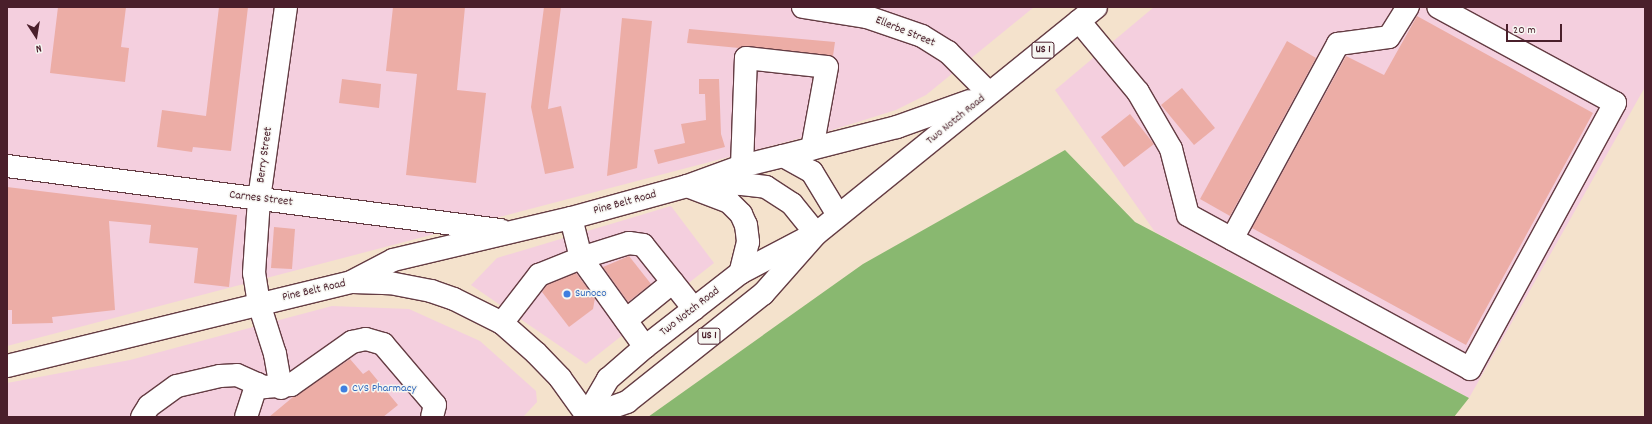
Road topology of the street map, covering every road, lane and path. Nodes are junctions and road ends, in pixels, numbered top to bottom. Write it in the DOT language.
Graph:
graph roads {
  1 [pos="286,7"];
  2 [pos="803,7"];
  3 [pos="1096,7"];
  4 [pos="1408,7"];
  5 [pos="1438,7"];
  6 [pos="1080,21"];
  7 [pos="989,93"];
  8 [pos="812,149"];
  9 [pos="783,156"];
  10 [pos="7,166"];
  11 [pos="742,166"];
  12 [pos="687,186"];
  13 [pos="259,199"];
  14 [pos="838,215"];
  15 [pos="571,218"];
  16 [pos="514,231"];
  17 [pos="816,234"];
  18 [pos="1232,239"];
  19 [pos="581,258"];
  20 [pos="740,273"];
  21 [pos="351,282"];
  22 [pos="673,282"];
  23 [pos="259,304"];
  24 [pos="694,309"];
  25 [pos="626,320"];
  26 [pos="502,323"];
  27 [pos="645,346"];
  28 [pos="7,366"];
  29 [pos="257,384"];
  30 [pos="281,388"];
  31 [pos="586,416"];
  32 [pos="142,417"];
  33 [pos="246,417"];
  34 [pos="432,417"];
  1 -- 13 [label="street, Berry Street"];
  2 -- 7 [label="street, Ellerbe Street"];
  3 -- 6 [label="street, Two Notch Road / US 1"];
  4 -- 18 [label="street"];
  5 -- 18 [label="street"];
  6 -- 7 [label="street, Two Notch Road / US 1"];
  6 -- 18 [label="street"];
  7 -- 8 [label="street, Pine Belt Road"];
  7 -- 14 [label="street, Two Notch Road / US 1"];
  8 -- 9 [label="street, Pine Belt Road"];
  8 -- 11 [label="street"];
  9 -- 11 [label="street, Pine Belt Road"];
  9 -- 14 [label="street"];
  10 -- 13 [label="street, Carnes Street"];
  11 -- 12 [label="street, Pine Belt Road"];
  12 -- 15 [label="street, Pine Belt Road"];
  12 -- 17 [label="street, Pine Belt Road"];
  12 -- 20 [label="street"];
  13 -- 16 [label="street, Carnes Street"];
  13 -- 23 [label="street, Berry Street"];
  14 -- 17 [label="street, Two Notch Road / US 1"];
  15 -- 16 [label="street, Pine Belt Road"];
  15 -- 19 [label="street"];
  16 -- 21 [label="street, Pine Belt Road"];
  17 -- 20 [label="street, Two Notch Road / US 1"];
  17 -- 31 [label="street, Two Notch Road / US 1"];
  19 -- 22 [label="street"];
  19 -- 25 [label="street"];
  19 -- 26 [label="street"];
  20 -- 24 [label="street, Two Notch Road / US 1"];
  21 -- 23 [label="street, Pine Belt Road"];
  21 -- 26 [label="street"];
  22 -- 24 [label="street"];
  22 -- 25 [label="street"];
  23 -- 28 [label="street, Pine Belt Road"];
  23 -- 30 [label="street, Berry Street"];
  24 -- 27 [label="street, Two Notch Road / US 1"];
  25 -- 27 [label="street"];
  26 -- 31 [label="street"];
  27 -- 31 [label="street, Two Notch Road / US 1"];
  29 -- 30 [label="street"];
  29 -- 32 [label="street"];
  29 -- 33 [label="street"];
  30 -- 34 [label="street"];
}
